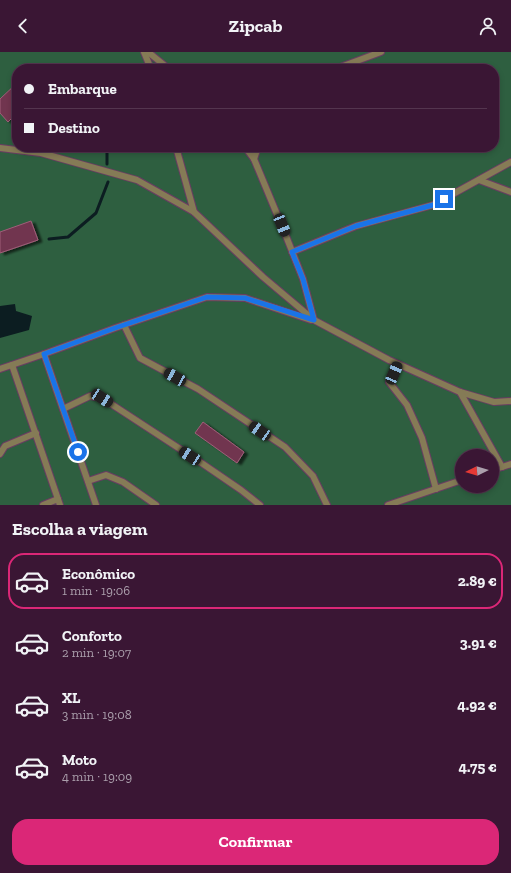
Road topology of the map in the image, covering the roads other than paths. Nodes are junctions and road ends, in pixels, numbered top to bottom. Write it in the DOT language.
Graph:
graph roads {
  1 [pos="144,52"];
  2 [pos="148,52"];
  3 [pos="381,52"];
  4 [pos="149,64"];
  5 [pos="163,64"];
  6 [pos="349,64"];
  7 [pos="0,148"];
  8 [pos="12,149"];
  9 [pos="33,152"];
  10 [pos="177,152"];
  11 [pos="249,152"];
  12 [pos="256,152"];
  13 [pos="254,159"];
  14 [pos="511,162"];
  15 [pos="479,180"];
  16 [pos="511,192"];
  17 [pos="194,212"];
  18 [pos="292,252"];
  19 [pos="314,320"];
  20 [pos="124,325"];
  21 [pos="44,354"];
  22 [pos="398,364"];
  23 [pos="12,365"];
  24 [pos="0,369"];
  25 [pos="460,392"];
  26 [pos="511,401"];
  27 [pos="63,409"];
  28 [pos="36,433"];
  29 [pos="0,454"];
  30 [pos="511,464"];
  31 [pos="502,467"];
  32 [pos="499,468"];
  33 [pos="88,481"];
  34 [pos="455,482"];
  35 [pos="436,489"];
  36 [pos="59,502"];
  37 [pos="43,505"];
  38 [pos="96,505"];
  39 [pos="156,505"];
  40 [pos="260,505"];
  41 [pos="327,505"];
  42 [pos="388,505"];
  1 -- 4 [label="lane"];
  2 -- 5 [label="lane"];
  3 -- 6 [label="lane"];
  7 -- 8 [label="lane"];
  9 -- 17 [label="lane"];
  10 -- 17 [label="lane"];
  11 -- 13 [label="lane"];
  12 -- 13 [label="lane"];
  13 -- 18 [label="lane"];
  14 -- 15 [label="lane"];
  15 -- 16 [label="lane"];
  15 -- 18 [label="lane"];
  17 -- 19 [label="lane"];
  18 -- 19 [label="lane"];
  19 -- 20 [label="lane"];
  19 -- 22 [label="lane"];
  20 -- 21 [label="lane"];
  20 -- 41 [label="lane"];
  21 -- 23 [label="lane"];
  21 -- 27 [label="lane"];
  22 -- 25 [label="lane"];
  22 -- 35 [label="lane"];
  23 -- 24 [label="lane"];
  23 -- 28 [label="lane"];
  25 -- 26 [label="lane"];
  25 -- 31 [label="lane"];
  27 -- 33 [label="lane"];
  27 -- 40 [label="lane"];
  28 -- 29 [label="lane"];
  28 -- 36 [label="lane"];
  30 -- 31 [label="lane"];
  31 -- 32 [label="lane"];
  33 -- 38 [label="lane"];
  33 -- 39 [label="lane"];
  34 -- 35 [label="lane"];
  35 -- 42 [label="lane"];
  36 -- 37 [label="lane"];
}
